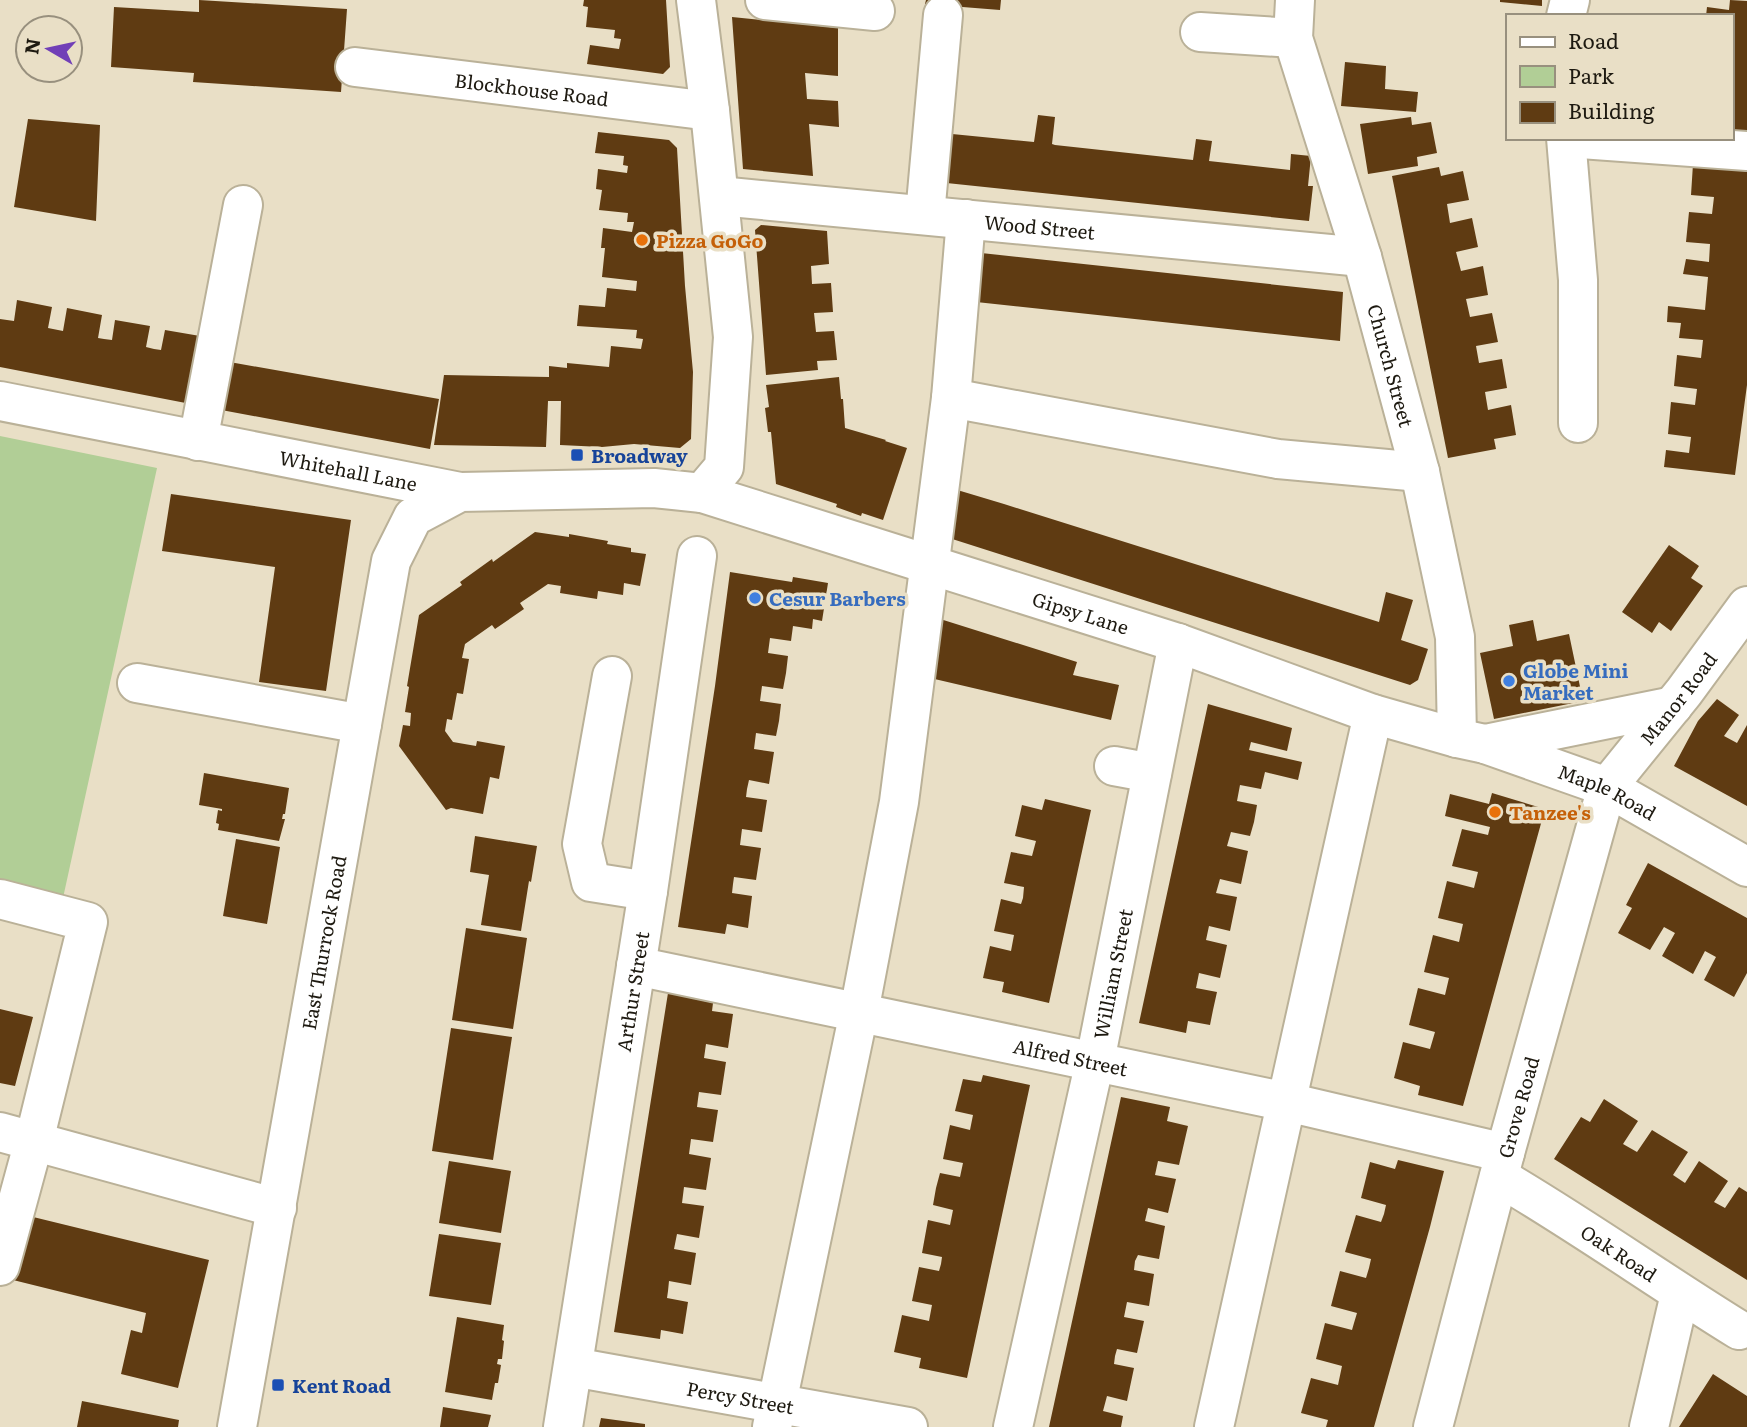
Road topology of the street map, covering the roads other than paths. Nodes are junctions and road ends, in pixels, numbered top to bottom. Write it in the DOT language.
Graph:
graph roads {
  1 [pos="696,0"];
  2 [pos="765,0"];
  3 [pos="1295,0"];
  4 [pos="875,11"];
  5 [pos="943,15"];
  6 [pos="1200,32"];
  7 [pos="1293,38"];
  8 [pos="355,67"];
  9 [pos="710,111"];
  10 [pos="1567,140"];
  11 [pos="1595,140"];
  12 [pos="1747,151"];
  13 [pos="719,196"];
  14 [pos="243,205"];
  15 [pos="925,215"];
  16 [pos="967,219"];
  17 [pos="1362,257"];
  18 [pos="951,398"];
  19 [pos="0,401"];
  20 [pos="1578,423"];
  21 [pos="198,441"];
  22 [pos="1420,472"];
  23 [pos="460,492"];
  24 [pos="702,493"];
  25 [pos="696,556"];
  26 [pos="929,564"];
  27 [pos="1747,606"];
  28 [pos="1178,642"];
  29 [pos="612,676"];
  30 [pos="137,683"];
  31 [pos="1673,706"];
  32 [pos="1373,714"];
  33 [pos="362,724"];
  34 [pos="1471,741"];
  35 [pos="1114,766"];
  36 [pos="1152,773"];
  37 [pos="1607,788"];
  38 [pos="1747,867"];
  39 [pos="648,891"];
  40 [pos="0,899"];
  41 [pos="636,966"];
  42 [pos="859,1012"];
  43 [pos="1095,1061"];
  44 [pos="1286,1102"];
  45 [pos="17,1137"];
  46 [pos="1502,1165"];
  47 [pos="277,1208"];
  48 [pos="0,1266"];
  49 [pos="1680,1294"];
  50 [pos="1739,1330"];
  51 [pos="573,1367"];
  52 [pos="774,1415"];
  53 [pos="237,1427"];
  54 [pos="563,1427"];
  55 [pos="908,1427"];
  56 [pos="1013,1427"];
  57 [pos="1214,1427"];
  58 [pos="1433,1427"];
  59 [pos="1648,1427"];
  1 -- 9 [label="street"];
  2 -- 4 [label="street"];
  3 -- 7 [label="street, Church Street"];
  5 -- 15 [label="street"];
  6 -- 7 [label="street"];
  7 -- 17 [label="street, Church Street"];
  8 -- 9 [label="street, Blockhouse Road"];
  9 -- 13 [label="street"];
  10 -- 20 [label="street"];
  11 -- 12 [label="street"];
  13 -- 15 [label="street, Wood Street"];
  13 -- 24 [label="street"];
  14 -- 21 [label="street"];
  15 -- 16 [label="street, Wood Street"];
  16 -- 17 [label="street, Wood Street"];
  16 -- 18 [label="street"];
  17 -- 22 [label="street, Church Street"];
  18 -- 22 [label="street"];
  18 -- 26 [label="street"];
  19 -- 21 [label="street, Whitehall Lane"];
  21 -- 23 [label="street, Whitehall Lane"];
  22 -- 34 [label="street, Church Street"];
  23 -- 24 [label="street, Whitehall Lane"];
  23 -- 33 [label="street, East Thurrock Road"];
  24 -- 26 [label="street, Gipsy Lane"];
  25 -- 39 [label="street, Arthur Street"];
  26 -- 28 [label="street, Gipsy Lane"];
  26 -- 42 [label="street"];
  27 -- 31 [label="street, Manor Road"];
  28 -- 32 [label="street, Gipsy Lane"];
  28 -- 36 [label="street, William Street"];
  29 -- 39 [label="street"];
  30 -- 33 [label="street"];
  31 -- 34 [label="street"];
  31 -- 37 [label="street, Manor Road"];
  32 -- 34 [label="street, Gipsy Lane"];
  32 -- 44 [label="street"];
  33 -- 47 [label="street, East Thurrock Road"];
  34 -- 37 [label="street, Maple Road"];
  35 -- 36 [label="street"];
  36 -- 43 [label="street, William Street"];
  37 -- 38 [label="street, Maple Road"];
  37 -- 46 [label="street, Grove Road"];
  39 -- 41 [label="street, Arthur Street"];
  40 -- 45 [label="street"];
  41 -- 42 [label="street, Alfred Street"];
  41 -- 51 [label="street, Arthur Street"];
  42 -- 43 [label="street, Alfred Street"];
  42 -- 52 [label="street"];
  43 -- 44 [label="street, Alfred Street"];
  43 -- 56 [label="street, William Street"];
  44 -- 46 [label="street, Alfred Street"];
  44 -- 57 [label="street"];
  45 -- 47 [label="street"];
  45 -- 48 [label="street"];
  46 -- 49 [label="street, Oak Road"];
  46 -- 58 [label="street, Grove Road"];
  47 -- 53 [label="street, East Thurrock Road"];
  49 -- 50 [label="street, Oak Road"];
  49 -- 59 [label="street"];
  51 -- 52 [label="street, Percy Street"];
  51 -- 54 [label="street, Arthur Street"];
  52 -- 55 [label="street, Percy Street"];
}
